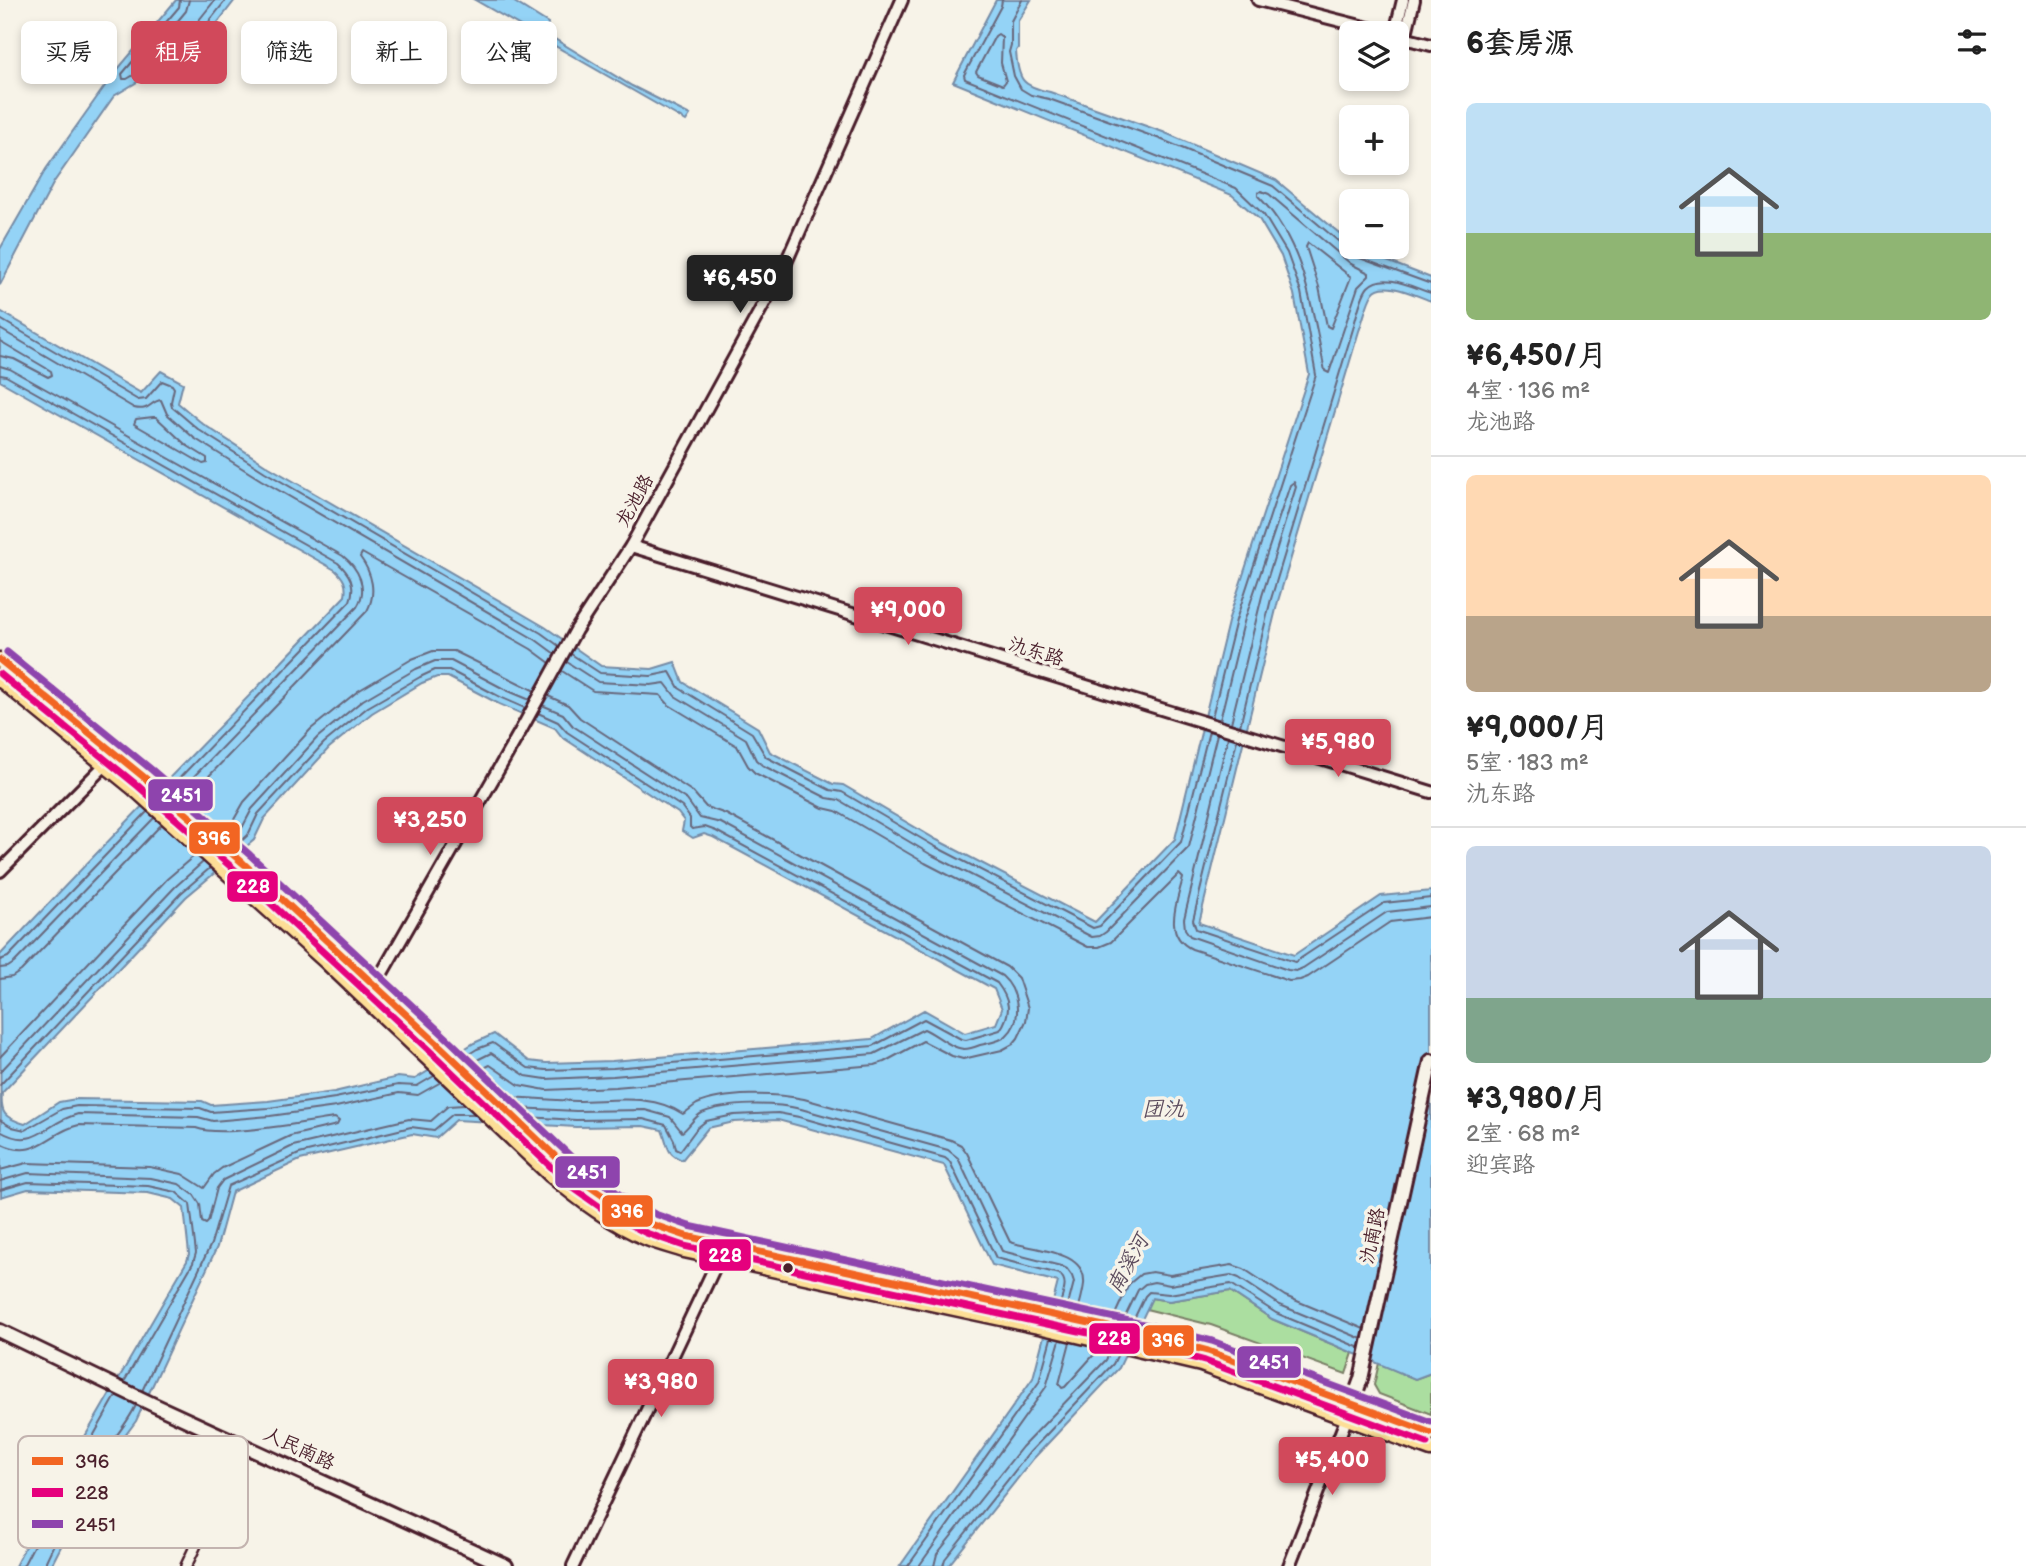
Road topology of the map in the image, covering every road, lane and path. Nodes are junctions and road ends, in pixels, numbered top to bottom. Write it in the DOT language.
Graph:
graph roads {
  1 [pos="902,0"];
  2 [pos="1258,0"];
  3 [pos="1403,0"];
  4 [pos="1414,0"];
  5 [pos="1341,21"];
  6 [pos="1401,21"];
  7 [pos="1405,21"];
  8 [pos="1409,39"];
  9 [pos="1431,45"];
  10 [pos="631,545"];
  11 [pos="0,660"];
  12 [pos="0,679"];
  13 [pos="116,754"];
  14 [pos="106,766"];
  15 [pos="139,783"];
  16 [pos="1431,792"];
  17 [pos="0,871"];
  18 [pos="374,985"];
  19 [pos="366,1000"];
  20 [pos="1431,1061"];
  21 [pos="719,1258"];
  22 [pos="1043,1320"];
  23 [pos="0,1331"];
  24 [pos="1352,1403"];
  25 [pos="1347,1417"];
  26 [pos="1431,1433"];
  27 [pos="223,1436"];
  28 [pos="248,1447"];
  29 [pos="1431,1449"];
  30 [pos="194,1548"];
  31 [pos="186,1566"];
  32 [pos="506,1566"];
  33 [pos="573,1566"];
  34 [pos="1289,1566"];
  1 -- 10 [label="street, 龙池路"];
  2 -- 5 [label="street"];
  3 -- 6 [label="street"];
  4 -- 7 [label="street"];
  8 -- 9 [label="street"];
  10 -- 16 [label="street, 氿东路"];
  10 -- 18 [label="street, 龙池路"];
  11 -- 13 [label="main road"];
  12 -- 14 [label="main road"];
  13 -- 14 [label="street"];
  13 -- 15 [label="main road"];
  14 -- 15 [label="main road"];
  14 -- 17 [label="street"];
  15 -- 18 [label="main road"];
  15 -- 19 [label="main road"];
  18 -- 19 [label="street, 龙池路"];
  18 -- 22 [label="main road"];
  19 -- 21 [label="main road"];
  20 -- 24 [label="main road, 氿南路"];
  21 -- 22 [label="main road"];
  21 -- 33 [label="street"];
  22 -- 24 [label="main road"];
  22 -- 25 [label="main road"];
  23 -- 27 [label="main road, 人民南路"];
  24 -- 25 [label="main road, 氿南路"];
  24 -- 26 [label="main road"];
  25 -- 29 [label="main road"];
  25 -- 34 [label="street"];
  28 -- 32 [label="main road, 人民南路"];
  30 -- 31 [label="street"];
}
